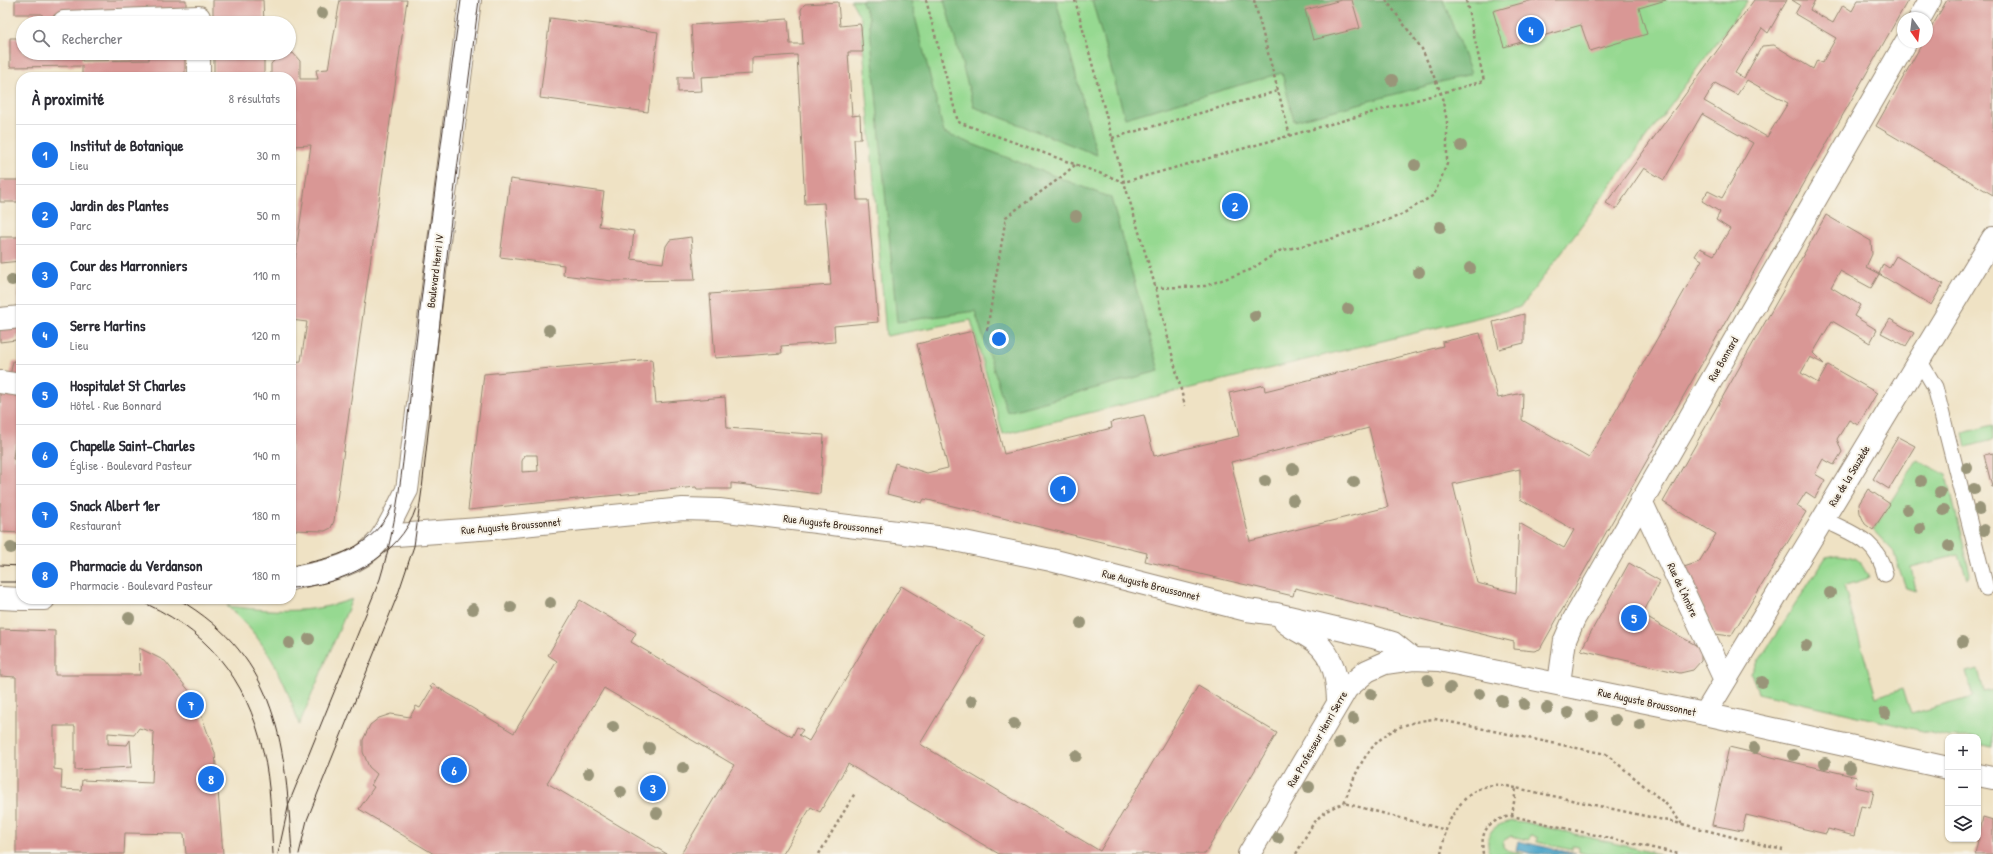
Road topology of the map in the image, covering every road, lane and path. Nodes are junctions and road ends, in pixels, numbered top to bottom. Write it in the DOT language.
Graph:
graph roads {
  1 [pos="470,0"];
  2 [pos="926,0"];
  3 [pos="1075,0"];
  4 [pos="1254,0"];
  5 [pos="1386,0"];
  6 [pos="1466,0"];
  7 [pos="1930,0"];
  8 [pos="1923,12"];
  9 [pos="199,13"];
  10 [pos="154,16"];
  11 [pos="1903,48"];
  12 [pos="199,60"];
  13 [pos="199,72"];
  14 [pos="1278,90"];
  15 [pos="1441,93"];
  16 [pos="1290,136"];
  17 [pos="1112,138"];
  18 [pos="1075,165"];
  19 [pos="1124,182"];
  20 [pos="1993,238"];
  21 [pos="1156,288"];
  22 [pos="16,318"];
  23 [pos="0,319"];
  24 [pos="987,330"];
  25 [pos="1919,360"];
  26 [pos="0,382"];
  27 [pos="16,384"];
  28 [pos="1185,406"];
  29 [pos="1641,501"];
  30 [pos="1822,519"];
  31 [pos="382,536"];
  32 [pos="1885,574"];
  33 [pos="296,577"];
  34 [pos="1986,588"];
  35 [pos="0,598"];
  36 [pos="16,599"];
  37 [pos="1276,614"];
  38 [pos="1350,631"];
  39 [pos="1330,657"];
  40 [pos="1413,658"];
  41 [pos="1725,680"];
  42 [pos="1559,683"];
  43 [pos="1338,700"];
  44 [pos="1705,714"];
  45 [pos="1945,767"];
  46 [pos="1981,776"];
  47 [pos="1993,778"];
  48 [pos="1516,788"];
  49 [pos="855,793"];
  50 [pos="1344,804"];
  51 [pos="1512,816"];
  52 [pos="1682,824"];
  53 [pos="1446,830"];
  54 [pos="1783,850"];
  55 [pos="819,854"];
  56 [pos="1249,854"];
  57 [pos="1296,854"];
  58 [pos="1441,854"];
  59 [pos="1483,854"];
  60 [pos="1679,854"];
  1 -- 31 [label="street, Boulevard Henri IV"];
  2 -- 18 [label="path"];
  3 -- 17 [label="path"];
  4 -- 14 [label="path"];
  5 -- 15 [label="path"];
  6 -- 15 [label="path"];
  7 -- 8 [label="street"];
  9 -- 10 [label="street"];
  11 -- 29 [label="street, Rue Bonnard"];
  12 -- 13 [label="street"];
  14 -- 16 [label="path"];
  14 -- 17 [label="path"];
  15 -- 16 [label="path"];
  15 -- 21 [label="path"];
  16 -- 19 [label="path"];
  17 -- 19 [label="path"];
  18 -- 19 [label="path"];
  18 -- 24 [label="path"];
  19 -- 21 [label="path"];
  20 -- 25 [label="street, Rue de la Sauzède"];
  21 -- 28 [label="path"];
  22 -- 23 [label="street"];
  25 -- 30 [label="street, Rue de la Sauzède"];
  25 -- 34 [label="lane"];
  26 -- 27 [label="street"];
  29 -- 41 [label="street, Rue de l'Ambre"];
  29 -- 42 [label="street, Rue Bonnard"];
  30 -- 32 [label="lane"];
  30 -- 41 [label="street, Rue de la Sauzède"];
  31 -- 33 [label="street, Boulevard Henri IV"];
  31 -- 37 [label="street, Rue Auguste Broussonnet"];
  35 -- 36 [label="street"];
  37 -- 38 [label="street, Rue Auguste Broussonnet"];
  37 -- 39 [label="street"];
  38 -- 39 [label="street"];
  38 -- 40 [label="street, Rue Auguste Broussonnet"];
  39 -- 43 [label="street"];
  40 -- 42 [label="street, Rue Auguste Broussonnet"];
  40 -- 43 [label="street, Rue Professeur Henri Serre"];
  41 -- 44 [label="street, Rue de la Sauzède"];
  42 -- 44 [label="street, Rue Auguste Broussonnet"];
  43 -- 56 [label="street, Rue Professeur Henri Serre"];
  44 -- 45 [label="street, Rue Auguste Broussonnet"];
  46 -- 47 [label="street"];
  48 -- 51 [label="path"];
  48 -- 52 [label="path"];
  48 -- 53 [label="path"];
  49 -- 55 [label="path"];
  50 -- 52 [label="path"];
  50 -- 53 [label="path"];
  50 -- 57 [label="path"];
  51 -- 59 [label="path"];
  51 -- 60 [label="path"];
  52 -- 54 [label="path"];
  53 -- 58 [label="path"];
}
